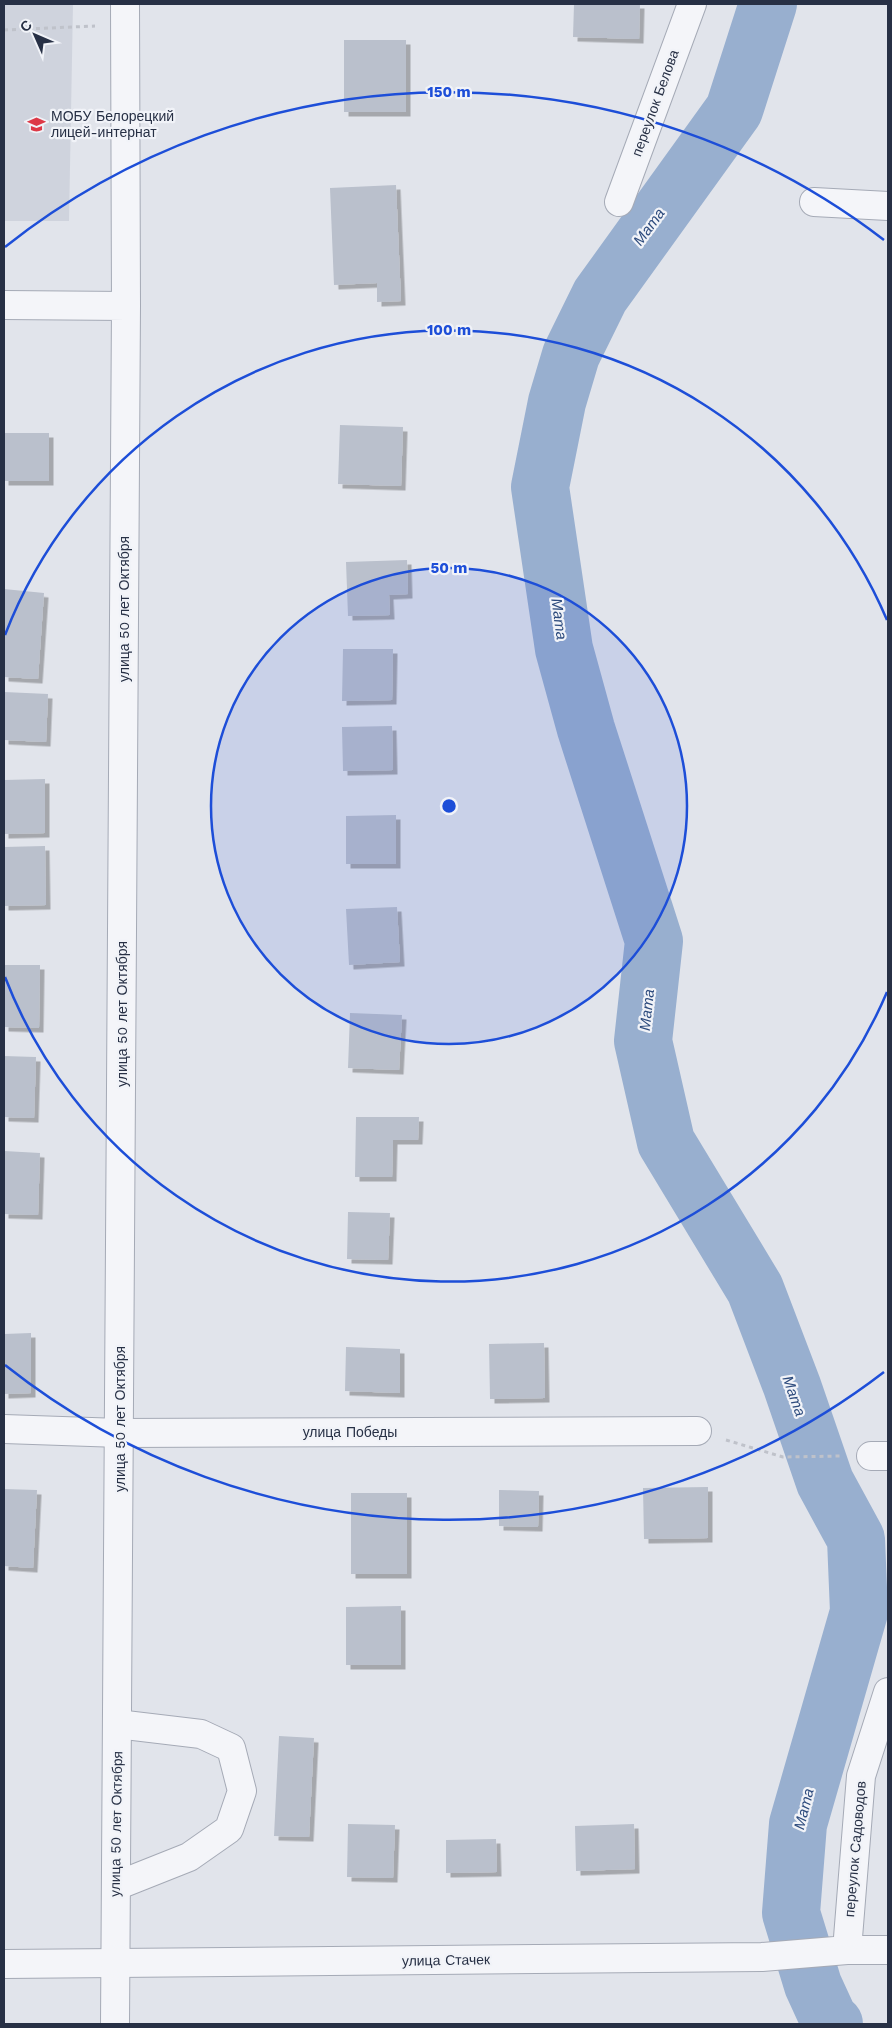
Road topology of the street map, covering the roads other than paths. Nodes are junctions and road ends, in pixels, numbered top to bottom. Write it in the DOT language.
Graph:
graph roads {
  1 [pos="692,4"];
  2 [pos="125,15"];
  3 [pos="619,202"];
  4 [pos="814,202"];
  5 [pos="888,206"];
  6 [pos="4,305"];
  7 [pos="126,306"];
  8 [pos="4,1429"];
  9 [pos="696,1432"];
  10 [pos="120,1433"];
  11 [pos="888,1692"];
  12 [pos="117,1724"];
  13 [pos="116,1886"];
  14 [pos="847,1950"];
  15 [pos="888,1950"];
  16 [pos="4,1964"];
  17 [pos="115,1964"];
  18 [pos="115,2024"];
  1 -- 3 [label="street, переулок Белова"];
  2 -- 7 [label="street, улица 50 лет Октября"];
  4 -- 5 [label="street"];
  6 -- 7 [label="street"];
  7 -- 10 [label="street, улица 50 лет Октября"];
  8 -- 10 [label="street, улица Победы"];
  9 -- 10 [label="street, улица Победы"];
  10 -- 12 [label="street, улица 50 лет Октября"];
  11 -- 14 [label="street, переулок Садоводов"];
  12 -- 13 [label="street, улица 50 лет Октября"];
  12 -- 13 [label="street"];
  13 -- 17 [label="street, улица 50 лет Октября"];
  14 -- 15 [label="street, улица Стачек"];
  14 -- 17 [label="street, улица Стачек"];
  16 -- 17 [label="street, улица Стачек"];
  17 -- 18 [label="street, улица 50 лет Октября"];
}
